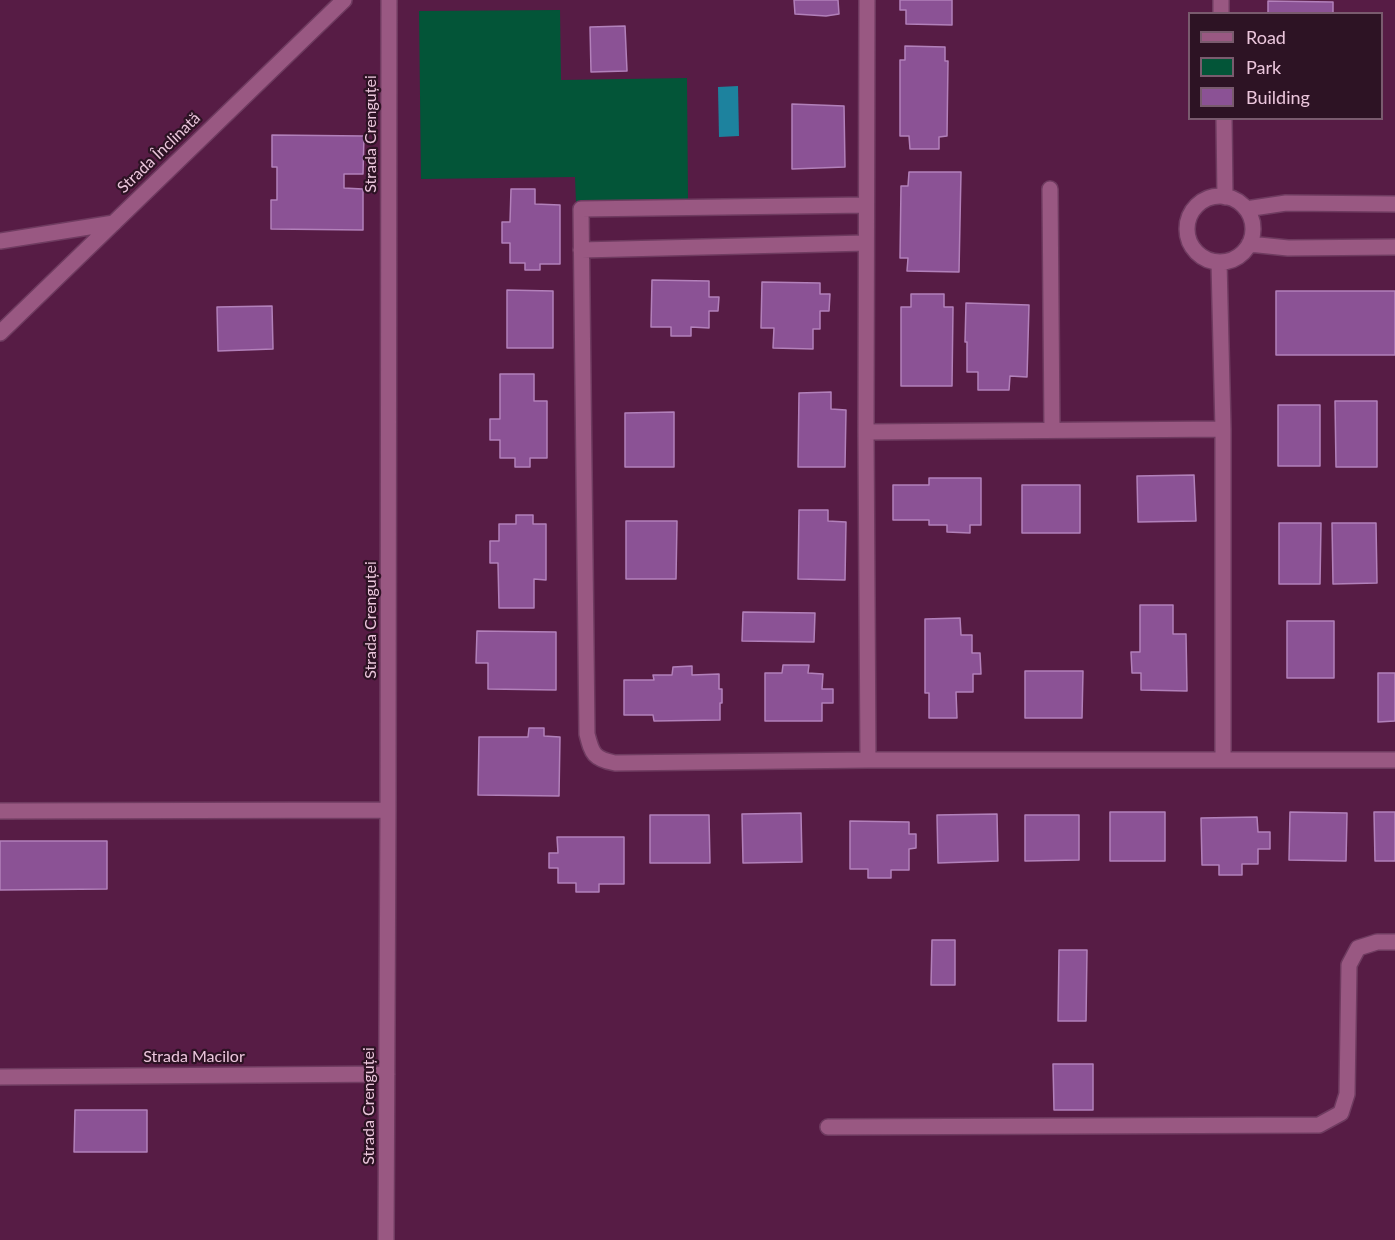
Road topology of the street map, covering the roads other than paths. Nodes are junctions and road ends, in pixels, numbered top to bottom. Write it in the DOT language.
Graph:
graph roads {
  1 [pos="344,0"];
  2 [pos="389,0"];
  3 [pos="867,0"];
  4 [pos="1224,120"];
  5 [pos="1050,189"];
  6 [pos="1225,197"];
  7 [pos="1395,204"];
  8 [pos="866,205"];
  9 [pos="1246,209"];
  10 [pos="114,223"];
  11 [pos="0,241"];
  12 [pos="866,243"];
  13 [pos="1250,244"];
  14 [pos="1395,247"];
  15 [pos="581,250"];
  16 [pos="1219,262"];
  17 [pos="0,333"];
  18 [pos="1223,429"];
  19 [pos="1052,430"];
  20 [pos="866,432"];
  21 [pos="1395,759"];
  22 [pos="868,760"];
  23 [pos="1223,760"];
  24 [pos="388,810"];
  25 [pos="0,811"];
  26 [pos="1395,942"];
  27 [pos="387,1074"];
  28 [pos="0,1077"];
  29 [pos="828,1127"];
  30 [pos="386,1240"];
  1 -- 10 [label="street, Strada Înclinată"];
  2 -- 24 [label="street, Strada Crenguței"];
  3 -- 8 [label="street"];
  4 -- 6 [label="street"];
  5 -- 19 [label="street"];
  6 -- 9 [label="street"];
  6 -- 16 [label="street"];
  7 -- 9 [label="street"];
  8 -- 12 [label="street"];
  8 -- 15 [label="street"];
  9 -- 13 [label="street"];
  10 -- 11 [label="street"];
  10 -- 17 [label="street, Strada Înclinată"];
  12 -- 15 [label="street"];
  12 -- 20 [label="street"];
  13 -- 14 [label="street"];
  13 -- 16 [label="street"];
  15 -- 22 [label="street"];
  16 -- 18 [label="street"];
  18 -- 19 [label="street"];
  18 -- 23 [label="street"];
  19 -- 20 [label="street"];
  20 -- 22 [label="street"];
  21 -- 23 [label="street"];
  22 -- 23 [label="street"];
  24 -- 25 [label="street"];
  24 -- 27 [label="street, Strada Crenguței"];
  26 -- 29 [label="street"];
  27 -- 28 [label="street, Strada Macilor"];
  27 -- 30 [label="street, Strada Crenguței"];
}
